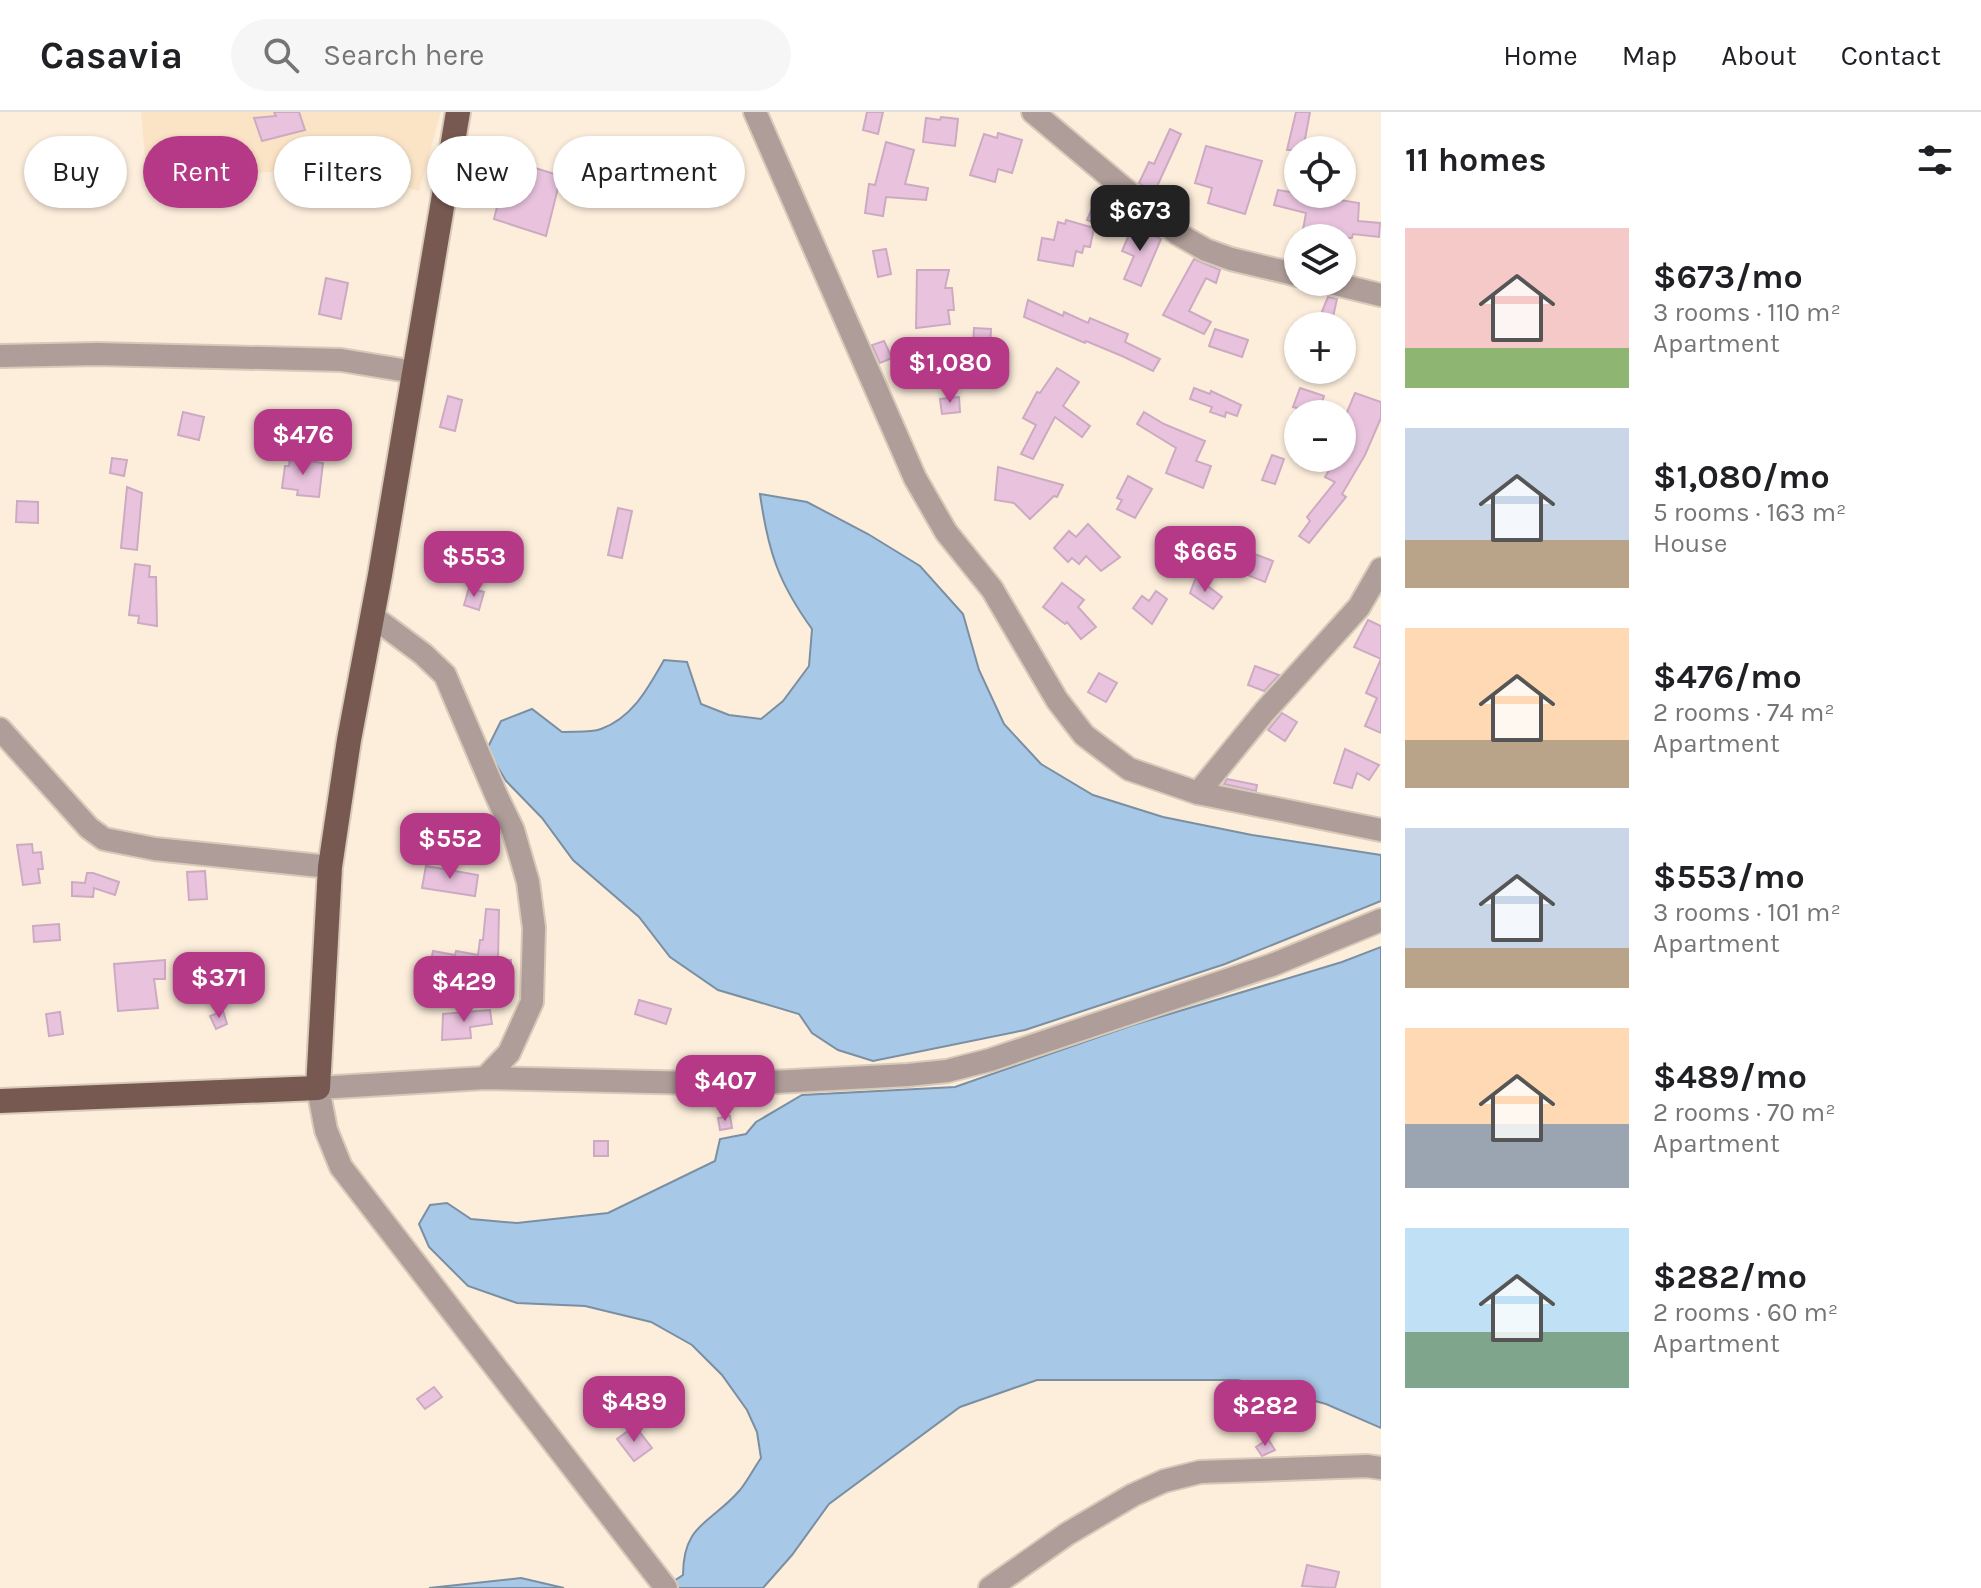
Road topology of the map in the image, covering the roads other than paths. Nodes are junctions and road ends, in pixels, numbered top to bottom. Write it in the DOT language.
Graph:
graph roads {
  1 [pos="458,112"];
  2 [pos="755,112"];
  3 [pos="1033,112"];
  4 [pos="1284,272"];
  5 [pos="1356,289"];
  6 [pos="1381,295"];
  7 [pos="0,356"];
  8 [pos="414,372"];
  9 [pos="1381,569"];
  10 [pos="372,616"];
  11 [pos="0,729"];
  12 [pos="1198,793"];
  13 [pos="1381,830"];
  14 [pos="330,867"];
  15 [pos="1381,920"];
  16 [pos="485,1078"];
  17 [pos="318,1088"];
  18 [pos="0,1101"];
  19 [pos="1381,1468"];
  20 [pos="666,1588"];
  21 [pos="990,1588"];
  1 -- 8 [label="main road"];
  2 -- 12 [label="street"];
  3 -- 4 [label="street"];
  5 -- 6 [label="street"];
  7 -- 8 [label="street"];
  8 -- 10 [label="main road"];
  9 -- 12 [label="street"];
  10 -- 14 [label="main road"];
  10 -- 16 [label="street"];
  11 -- 14 [label="street"];
  12 -- 13 [label="street"];
  14 -- 17 [label="main road"];
  15 -- 16 [label="street"];
  16 -- 17 [label="street"];
  17 -- 18 [label="main road"];
  17 -- 20 [label="street"];
  19 -- 21 [label="street"];
}
